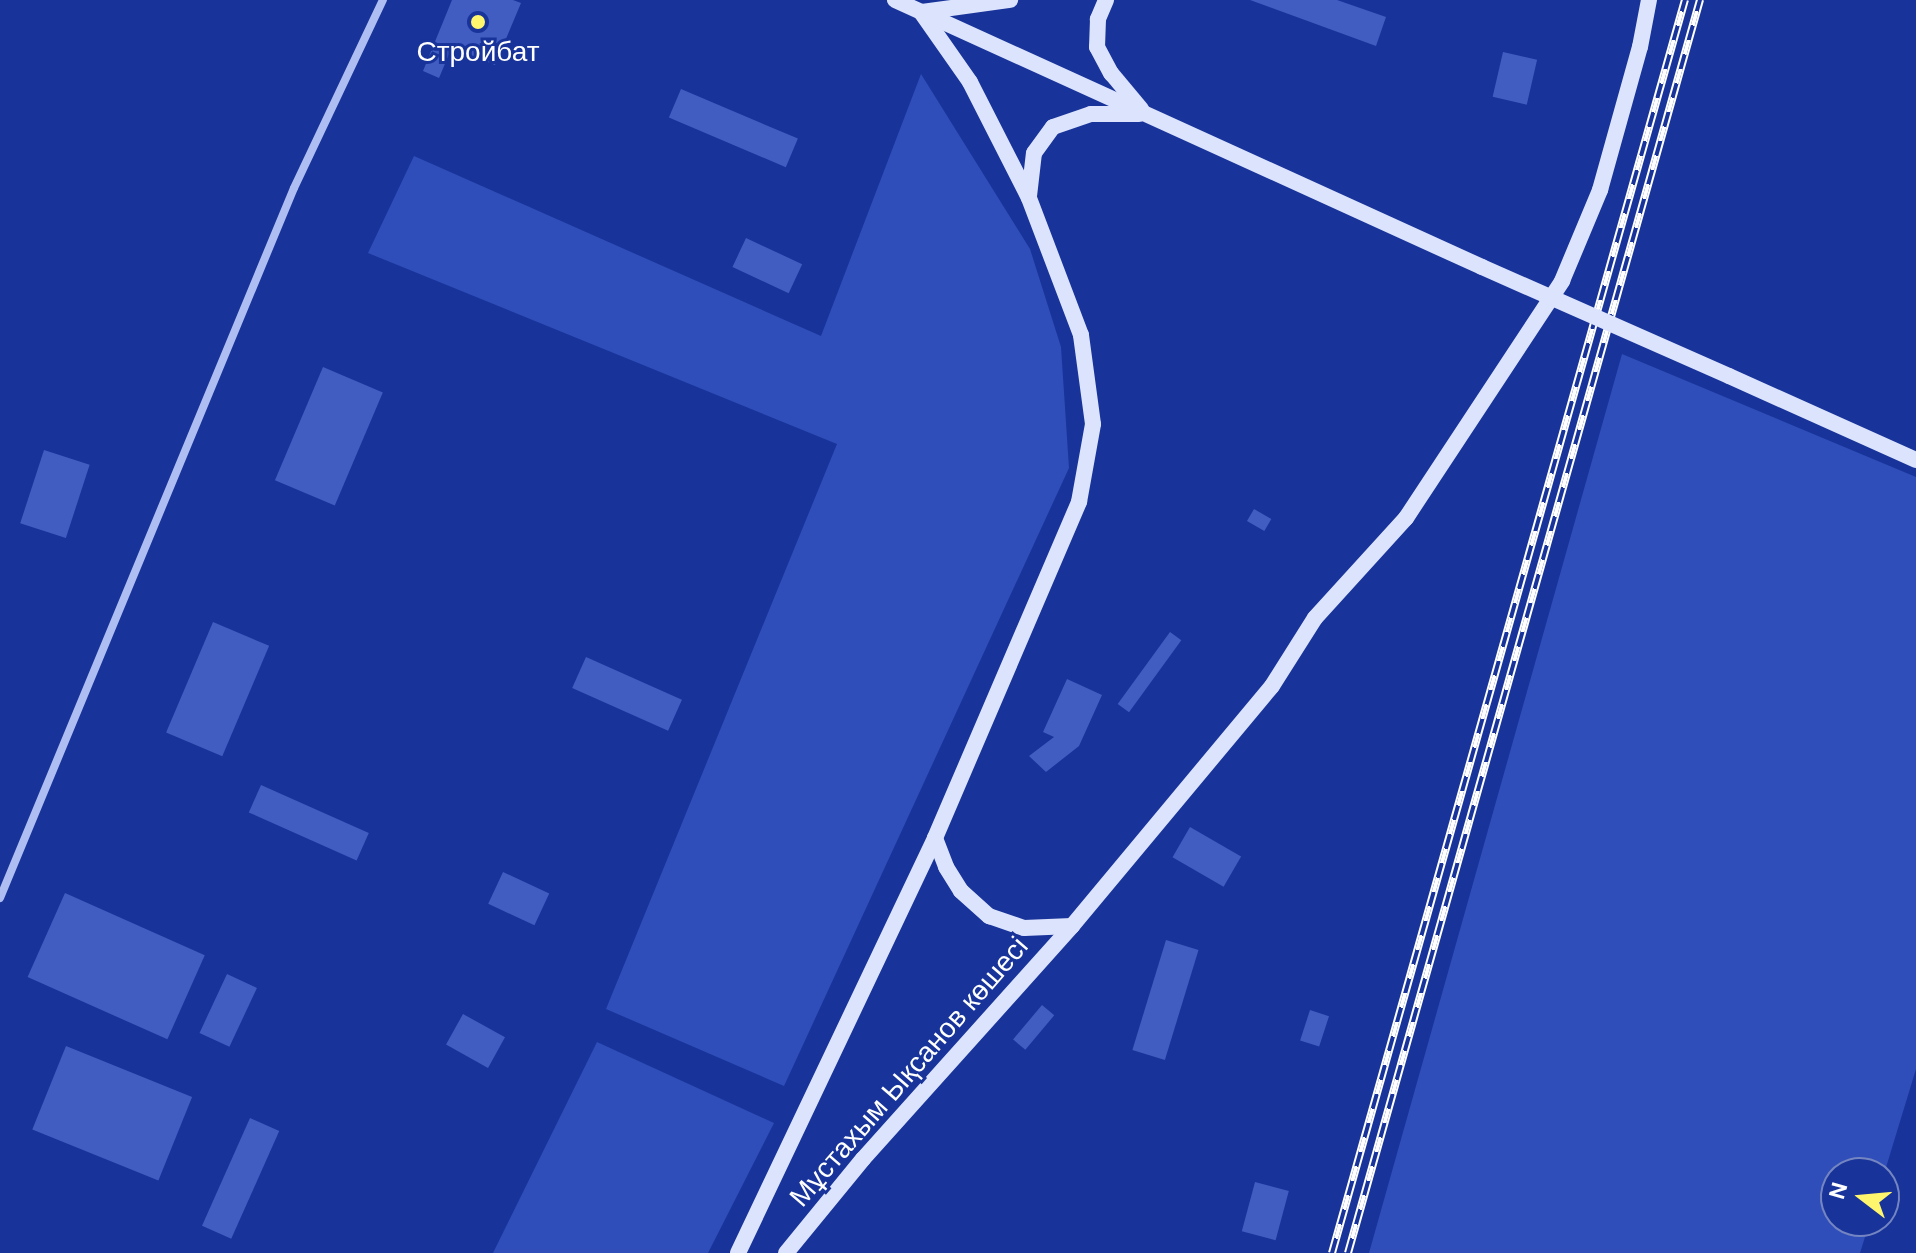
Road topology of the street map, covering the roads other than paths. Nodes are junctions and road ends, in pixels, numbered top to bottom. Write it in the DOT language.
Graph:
graph roads {
  1 [pos="383,0"];
  2 [pos="895,0"];
  3 [pos="1010,0"];
  4 [pos="1106,0"];
  5 [pos="1649,0"];
  6 [pos="921,12"];
  7 [pos="1144,114"];
  8 [pos="1029,198"];
  9 [pos="1916,460"];
  10 [pos="935,838"];
  11 [pos="0,898"];
  12 [pos="1072,926"];
  13 [pos="738,1253"];
  14 [pos="786,1253"];
  1 -- 11 [label="street"];
  2 -- 6 [label="main road"];
  3 -- 6 [label="main road"];
  4 -- 7 [label="main road"];
  5 -- 12 [label="main road, Мұстахым Ықсанов көшесі"];
  6 -- 7 [label="main road"];
  6 -- 8 [label="main road"];
  7 -- 8 [label="main road"];
  7 -- 9 [label="main road, bridge"];
  8 -- 10 [label="main road"];
  10 -- 12 [label="main road"];
  10 -- 13 [label="main road"];
  12 -- 14 [label="main road, Мұстахым Ықсанов көшесі"];
}
